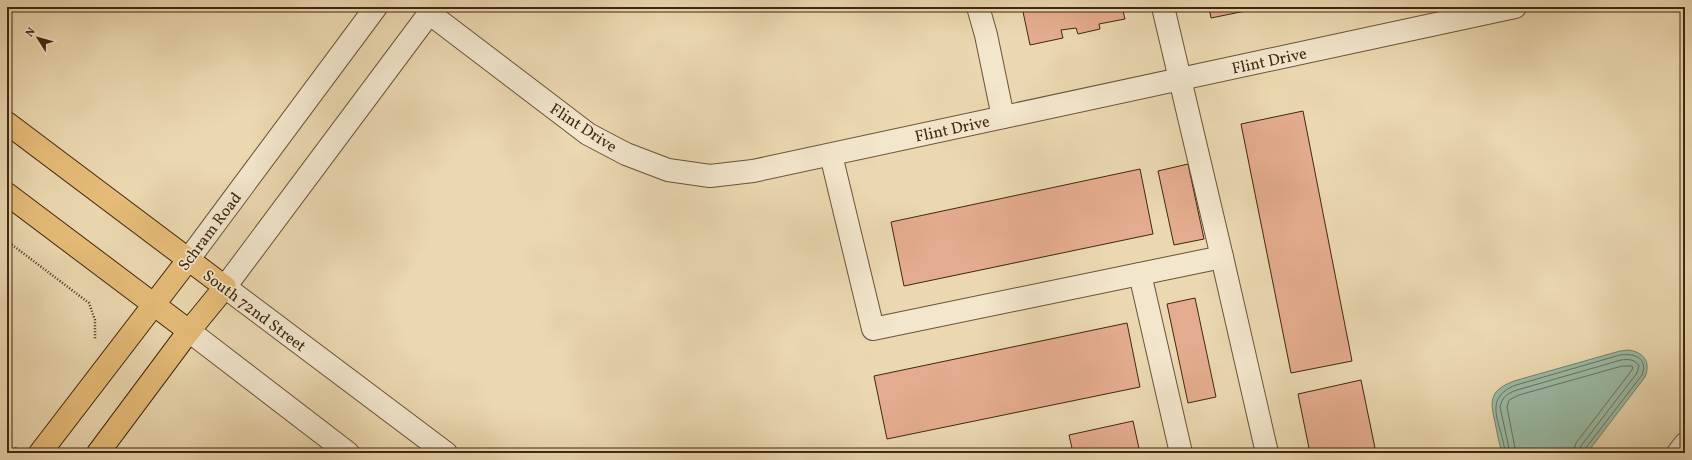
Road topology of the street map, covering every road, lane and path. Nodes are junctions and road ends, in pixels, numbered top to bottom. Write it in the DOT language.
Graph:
graph roads {
  1 [pos="376,7"];
  2 [pos="978,7"];
  3 [pos="1164,7"];
  4 [pos="1515,7"];
  5 [pos="432,10"];
  6 [pos="1180,79"];
  7 [pos="1003,117"];
  8 [pos="7,123"];
  9 [pos="830,155"];
  10 [pos="7,194"];
  11 [pos="7,241"];
  12 [pos="1222,257"];
  13 [pos="188,260"];
  14 [pos="1140,274"];
  15 [pos="225,287"];
  16 [pos="153,304"];
  17 [pos="190,331"];
  18 [pos="96,339"];
  19 [pos="1685,444"];
  20 [pos="40,453"];
  21 [pos="98,453"];
  22 [pos="348,453"];
  23 [pos="446,453"];
  24 [pos="1181,453"];
  25 [pos="1267,453"];
  26 [pos="1678,453"];
  1 -- 13 [label="street, Schram Road"];
  2 -- 7 [label="street"];
  3 -- 6 [label="street"];
  4 -- 6 [label="street, Flint Drive"];
  5 -- 9 [label="street, Flint Drive"];
  5 -- 15 [label="street"];
  6 -- 7 [label="street, Flint Drive"];
  6 -- 12 [label="street"];
  7 -- 9 [label="street, Flint Drive"];
  8 -- 13 [label="main road, South 72nd Street"];
  9 -- 14 [label="street"];
  10 -- 16 [label="main road"];
  11 -- 18 [label="path"];
  12 -- 14 [label="street"];
  12 -- 25 [label="street"];
  13 -- 15 [label="main road, South 72nd Street"];
  13 -- 16 [label="main road, Schram Road"];
  14 -- 24 [label="street"];
  15 -- 17 [label="main road"];
  15 -- 23 [label="street, South 72nd Street"];
  16 -- 17 [label="main road"];
  16 -- 20 [label="main road, Schram Road"];
  17 -- 21 [label="main road"];
  17 -- 22 [label="street"];
  19 -- 26 [label="street"];
}
